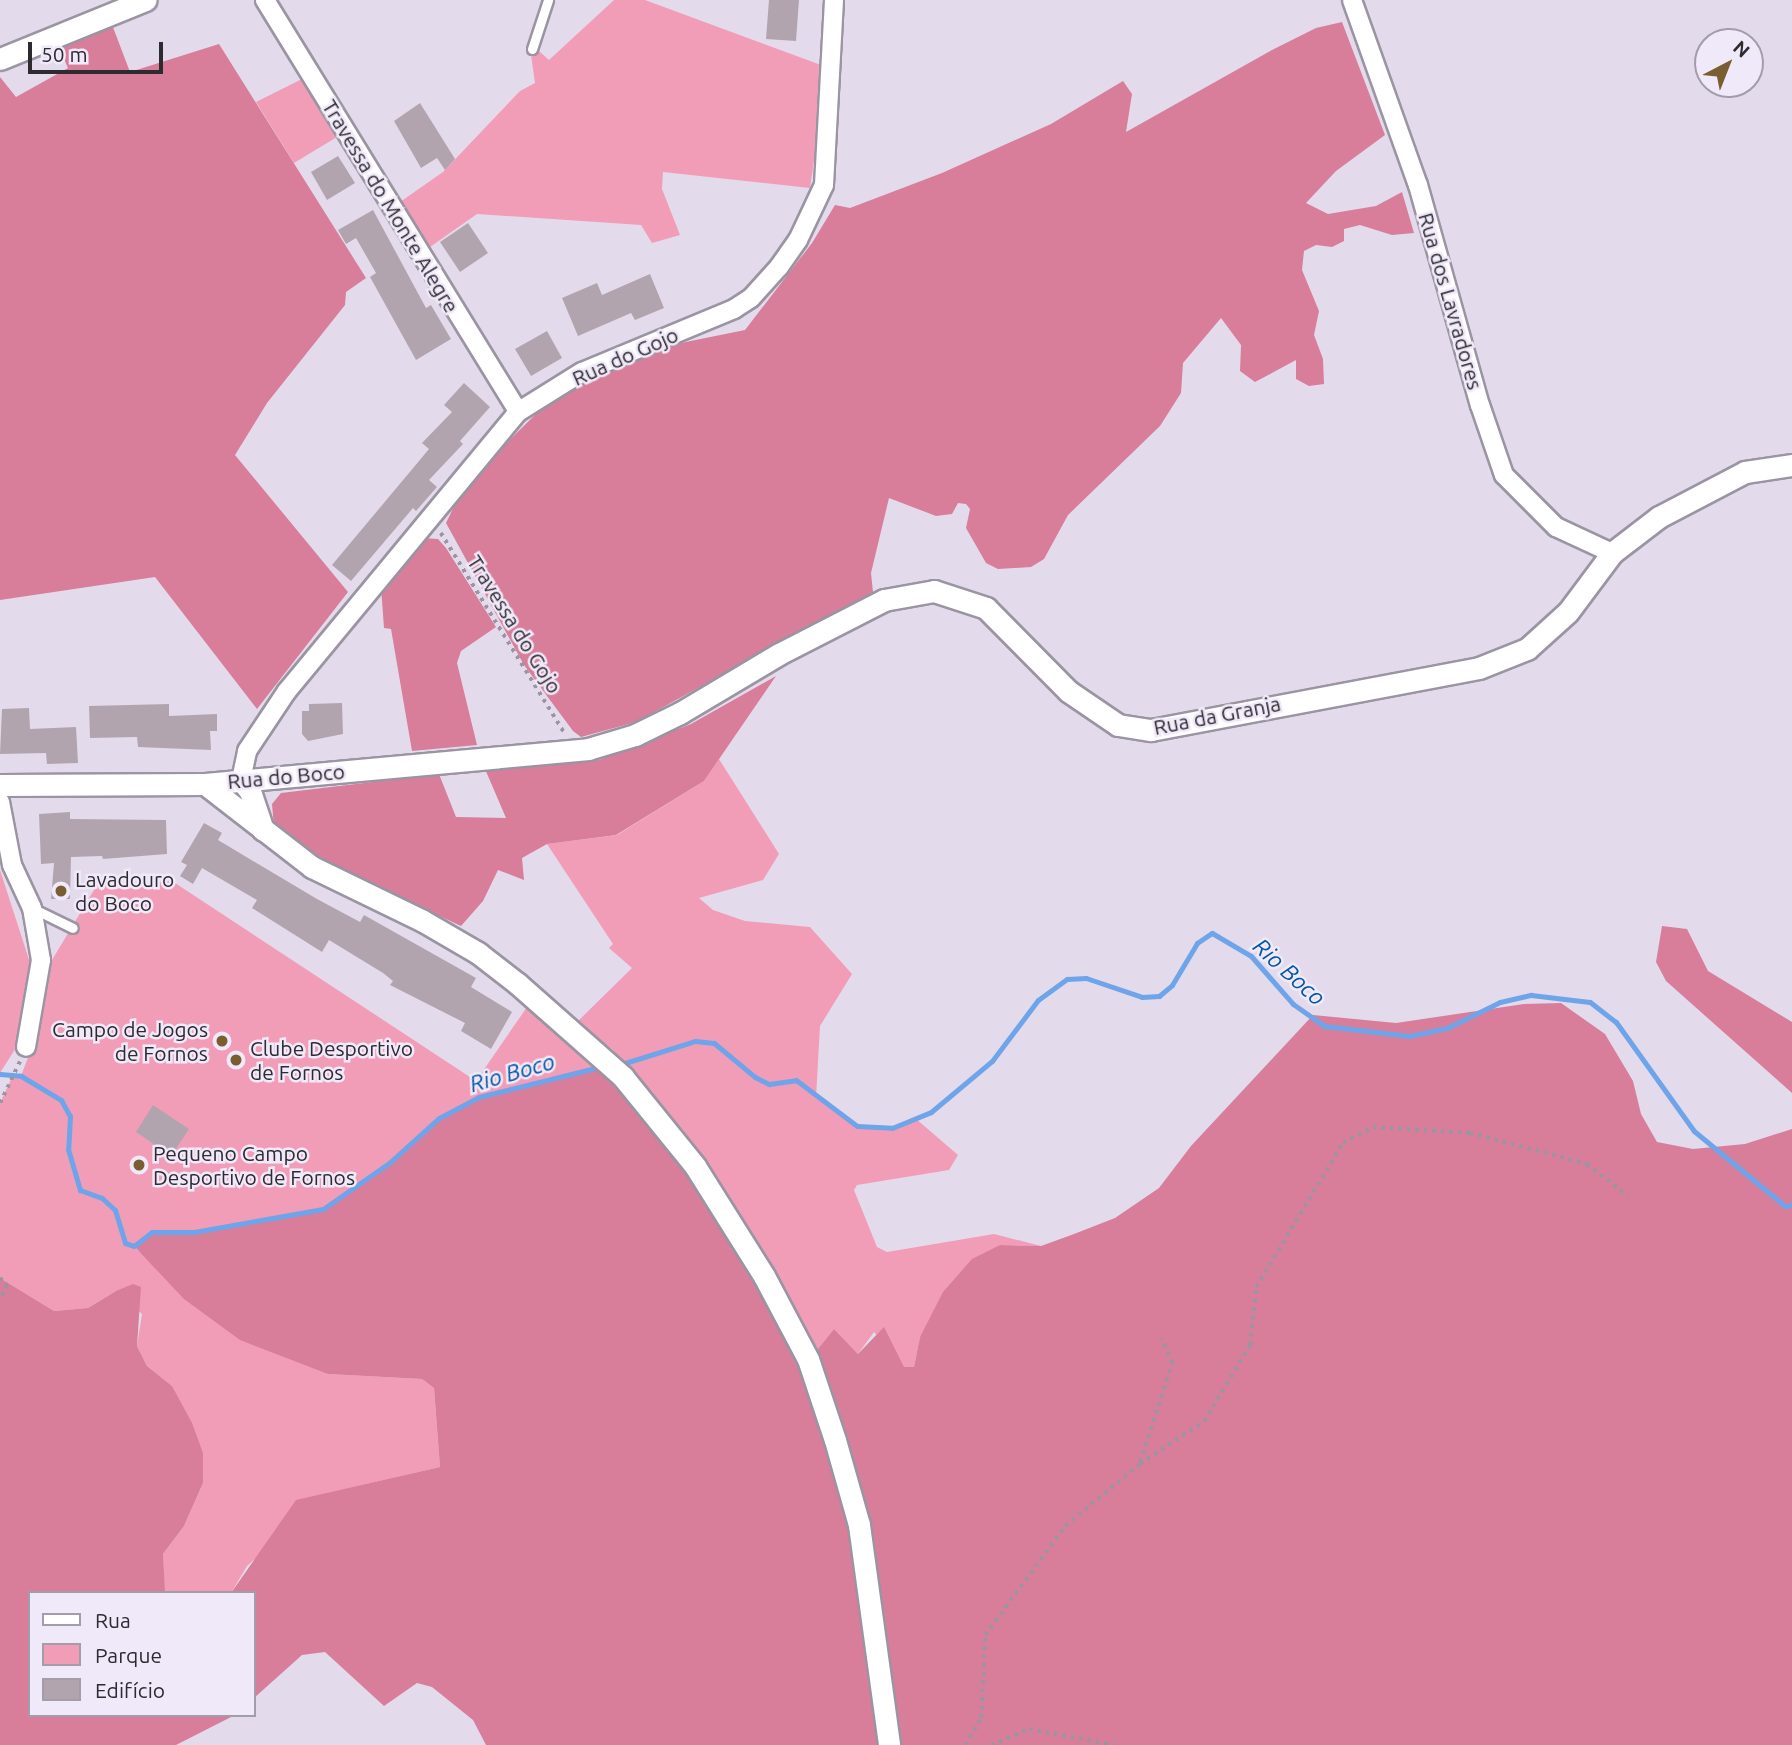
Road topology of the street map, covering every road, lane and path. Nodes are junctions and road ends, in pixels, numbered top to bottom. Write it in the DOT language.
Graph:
graph roads {
  1 [pos="145,0"];
  2 [pos="265,0"];
  3 [pos="548,0"];
  4 [pos="834,0"];
  5 [pos="1352,0"];
  6 [pos="532,49"];
  7 [pos="0,59"];
  8 [pos="518,412"];
  9 [pos="1792,465"];
  10 [pos="426,519"];
  11 [pos="1612,553"];
  12 [pos="570,751"];
  13 [pos="241,780"];
  14 [pos="205,784"];
  15 [pos="0,785"];
  16 [pos="0,802"];
  17 [pos="263,831"];
  18 [pos="32,908"];
  19 [pos="73,928"];
  20 [pos="26,1047"];
  21 [pos="19,1064"];
  22 [pos="0,1103"];
  23 [pos="1628,1196"];
  24 [pos="0,1278"];
  25 [pos="0,1300"];
  26 [pos="1161,1338"];
  27 [pos="1140,1464"];
  28 [pos="889,1745"];
  29 [pos="965,1745"];
  30 [pos="991,1745"];
  31 [pos="1115,1745"];
  1 -- 7 [label="street"];
  2 -- 8 [label="street, Travessa do Monte Alegre"];
  3 -- 6 [label="lane"];
  4 -- 8 [label="street, Rua do Gojo"];
  5 -- 11 [label="street, Rua dos Lavradores"];
  8 -- 10 [label="street, Rua do Gojo"];
  9 -- 11 [label="street, Rua da Granja"];
  10 -- 12 [label="path, Travessa do Gojo"];
  10 -- 13 [label="street, Rua do Gojo"];
  11 -- 12 [label="street, Rua da Granja"];
  12 -- 13 [label="street, Rua do Boco"];
  13 -- 14 [label="street, Rua do Boco"];
  13 -- 17 [label="street"];
  14 -- 15 [label="street, Rua do Boco"];
  14 -- 17 [label="street"];
  16 -- 18 [label="street"];
  17 -- 28 [label="street"];
  18 -- 19 [label="lane"];
  18 -- 20 [label="street"];
  21 -- 22 [label="path"];
  23 -- 27 [label="path"];
  24 -- 25 [label="path"];
  26 -- 27 [label="path"];
  27 -- 29 [label="path"];
  30 -- 31 [label="path"];
}
